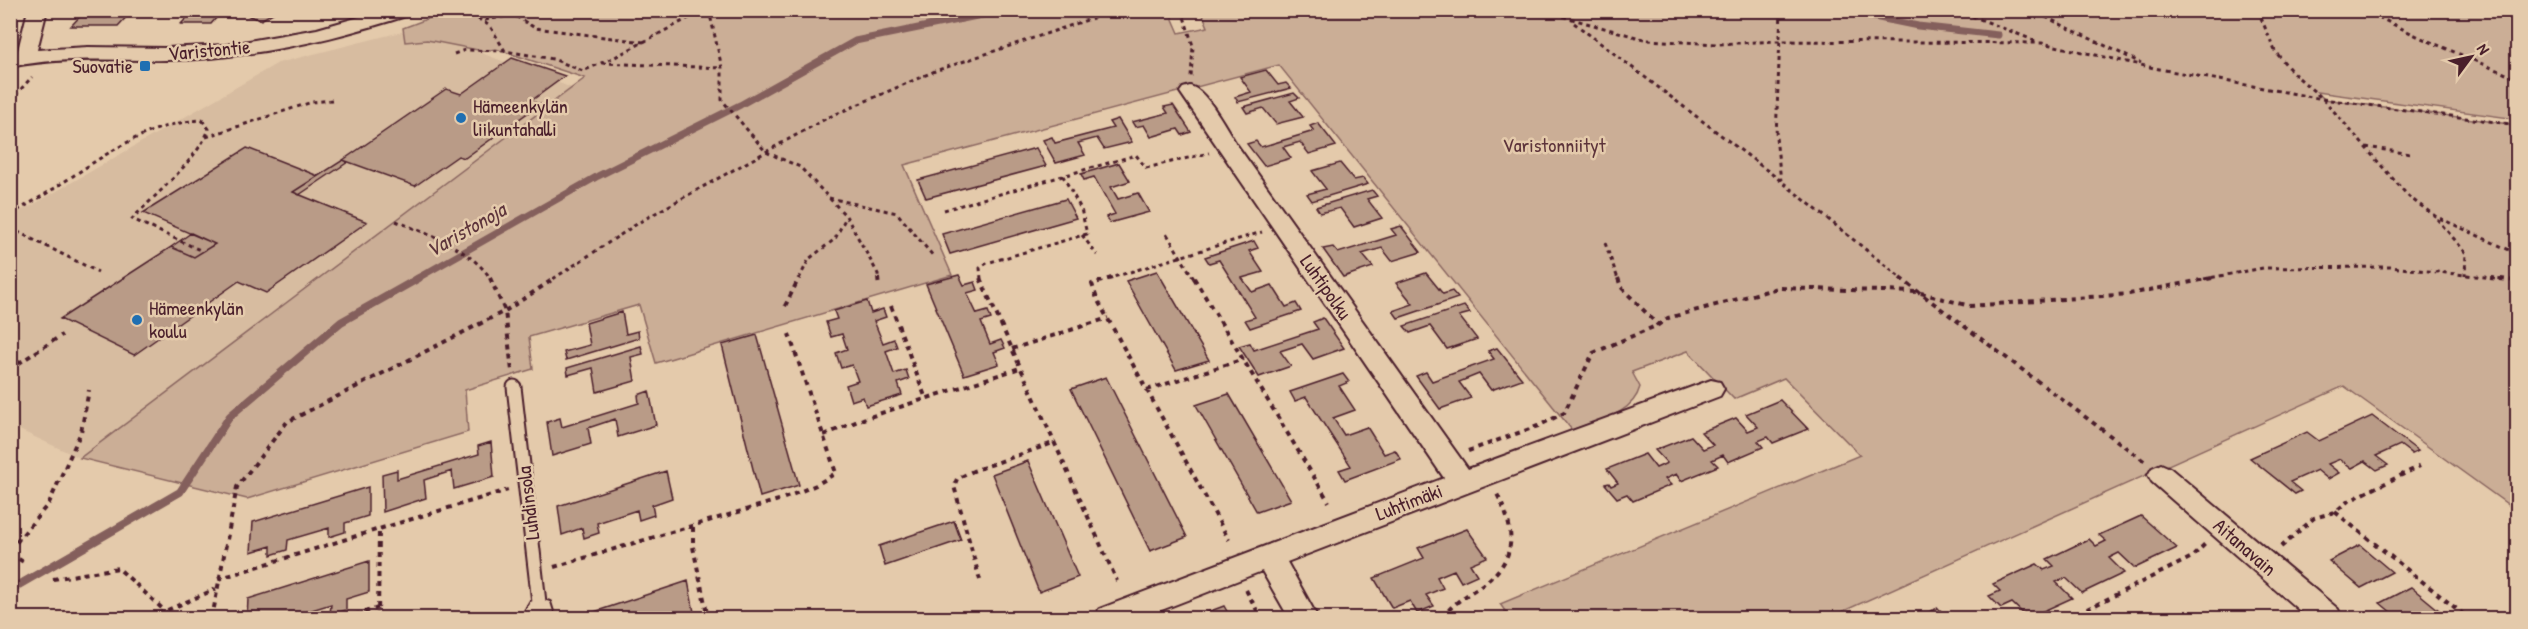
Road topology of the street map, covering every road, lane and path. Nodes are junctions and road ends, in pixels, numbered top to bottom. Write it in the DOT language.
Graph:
graph roads {
  1 [pos="38,10"];
  2 [pos="405,10"];
  3 [pos="464,10"];
  4 [pos="519,10"];
  5 [pos="704,10"];
  6 [pos="709,10"];
  7 [pos="1117,10"];
  8 [pos="1182,10"];
  9 [pos="1540,10"];
  10 [pos="1781,10"];
  11 [pos="1957,10"];
  12 [pos="2031,10"];
  13 [pos="2261,10"];
  14 [pos="2364,10"];
  15 [pos="514,15"];
  16 [pos="485,20"];
  17 [pos="1571,21"];
  18 [pos="644,42"];
  19 [pos="1778,42"];
  20 [pos="2042,44"];
  21 [pos="505,51"];
  22 [pos="454,54"];
  23 [pos="601,63"];
  24 [pos="24,64"];
  25 [pos="2147,66"];
  26 [pos="722,68"];
  27 [pos="583,71"];
  28 [pos="2517,79"];
  29 [pos="1190,92"];
  30 [pos="2323,99"];
  31 [pos="332,100"];
  32 [pos="722,100"];
  33 [pos="10,101"];
  34 [pos="2517,125"];
  35 [pos="206,136"];
  36 [pos="2365,147"];
  37 [pos="1228,148"];
  38 [pos="766,152"];
  39 [pos="2411,154"];
  40 [pos="1063,176"];
  41 [pos="1781,181"];
  42 [pos="828,197"];
  43 [pos="944,210"];
  44 [pos="10,214"];
  45 [pos="846,216"];
  46 [pos="2435,216"];
  47 [pos="396,221"];
  48 [pos="1283,226"];
  49 [pos="10,228"];
  50 [pos="1167,234"];
  51 [pos="1082,235"];
  52 [pos="1605,243"];
  53 [pos="200,250"];
  54 [pos="2517,254"];
  55 [pos="1096,255"];
  56 [pos="1180,255"];
  57 [pos="934,257"];
  58 [pos="98,272"];
  59 [pos="2465,276"];
  60 [pos="2516,281"];
  61 [pos="879,288"];
  62 [pos="1917,292"];
  63 [pos="785,306"];
  64 [pos="891,306"];
  65 [pos="505,312"];
  66 [pos="2517,317"];
  67 [pos="1108,318"];
  68 [pos="1658,325"];
  69 [pos="789,334"];
  70 [pos="62,335"];
  71 [pos="1012,349"];
  72 [pos="1244,359"];
  73 [pos="1020,368"];
  74 [pos="10,369"];
  75 [pos="514,387"];
  76 [pos="1711,389"];
  77 [pos="89,390"];
  78 [pos="1147,390"];
  79 [pos="926,399"];
  80 [pos="824,435"];
  81 [pos="1056,442"];
  82 [pos="1447,459"];
  83 [pos="2420,466"];
  84 [pos="2161,475"];
  85 [pos="1473,477"];
  86 [pos="525,484"];
  87 [pos="1329,502"];
  88 [pos="2335,512"];
  89 [pos="693,527"];
  90 [pos="2222,527"];
  91 [pos="380,529"];
  92 [pos="1229,540"];
  93 [pos="10,552"];
  94 [pos="1269,557"];
  95 [pos="2269,560"];
  96 [pos="27,564"];
  97 [pos="536,573"];
  98 [pos="53,579"];
  99 [pos="218,579"];
  100 [pos="980,580"];
  101 [pos="1117,581"];
  102 [pos="216,589"];
  103 [pos="378,608"];
  104 [pos="166,612"];
  105 [pos="541,615"];
  106 [pos="149,618"];
  107 [pos="212,618"];
  108 [pos="345,618"];
  109 [pos="378,618"];
  110 [pos="708,618"];
  111 [pos="1109,618"];
  112 [pos="1304,618"];
  113 [pos="1442,618"];
  114 [pos="2069,618"];
  115 [pos="2328,618"];
  116 [pos="2468,618"];
  1 -- 24 [label="street"];
  2 -- 24 [label="street, Varistontie"];
  3 -- 16 [label="path"];
  4 -- 15 [label="path"];
  5 -- 18 [label="path"];
  6 -- 26 [label="path"];
  7 -- 38 [label="path"];
  8 -- 29 [label="path"];
  9 -- 17 [label="path"];
  10 -- 19 [label="path"];
  11 -- 20 [label="path"];
  12 -- 25 [label="path"];
  13 -- 30 [label="path"];
  14 -- 28 [label="path"];
  15 -- 16 [label="path"];
  15 -- 18 [label="path"];
  16 -- 21 [label="path"];
  17 -- 19 [label="path"];
  17 -- 41 [label="path"];
  18 -- 23 [label="path"];
  19 -- 20 [label="path"];
  19 -- 41 [label="path"];
  20 -- 25 [label="path"];
  21 -- 22 [label="path"];
  21 -- 27 [label="path"];
  23 -- 26 [label="path"];
  23 -- 27 [label="path"];
  24 -- 33 [label="path"];
  25 -- 30 [label="path"];
  26 -- 32 [label="path"];
  29 -- 37 [label="street, Luhtipolku"];
  30 -- 34 [label="path"];
  30 -- 36 [label="path"];
  31 -- 35 [label="path"];
  32 -- 38 [label="path"];
  35 -- 44 [label="path"];
  35 -- 53 [label="path"];
  36 -- 39 [label="path"];
  36 -- 46 [label="path"];
  37 -- 40 [label="path"];
  37 -- 48 [label="street, Luhtipolku"];
  38 -- 42 [label="path"];
  38 -- 65 [label="path"];
  40 -- 43 [label="path"];
  40 -- 51 [label="path"];
  41 -- 62 [label="path"];
  42 -- 45 [label="path"];
  42 -- 57 [label="path"];
  45 -- 61 [label="path"];
  45 -- 63 [label="path"];
  46 -- 54 [label="path"];
  46 -- 59 [label="path"];
  47 -- 65 [label="path"];
  48 -- 56 [label="path"];
  48 -- 82 [label="street, Luhtipolku"];
  49 -- 58 [label="path"];
  50 -- 56 [label="path"];
  51 -- 55 [label="path"];
  51 -- 71 [label="path"];
  52 -- 68 [label="path"];
  56 -- 67 [label="path"];
  56 -- 72 [label="path"];
  59 -- 60 [label="path"];
  59 -- 62 [label="path"];
  60 -- 66 [label="path"];
  62 -- 68 [label="path"];
  62 -- 84 [label="path"];
  64 -- 79 [label="path"];
  65 -- 75 [label="path"];
  65 -- 99 [label="path"];
  67 -- 71 [label="path"];
  67 -- 78 [label="path"];
  68 -- 82 [label="path"];
  69 -- 80 [label="path"];
  70 -- 74 [label="path"];
  71 -- 73 [label="path"];
  72 -- 78 [label="path"];
  72 -- 87 [label="path"];
  73 -- 79 [label="path"];
  73 -- 81 [label="path"];
  75 -- 86 [label="lane, Luhdinsola"];
  76 -- 85 [label="street, Luhtimäki"];
  77 -- 93 [label="path"];
  78 -- 92 [label="path"];
  79 -- 80 [label="path"];
  80 -- 89 [label="path"];
  81 -- 100 [label="path"];
  81 -- 101 [label="path"];
  82 -- 85 [label="street, Luhtipolku"];
  83 -- 88 [label="path"];
  84 -- 90 [label="street, Aitanavain"];
  85 -- 94 [label="street, Luhtimäki"];
  85 -- 113 [label="path"];
  86 -- 91 [label="path"];
  86 -- 97 [label="lane, Luhdinsola"];
  88 -- 95 [label="path"];
  88 -- 116 [label="path"];
  89 -- 97 [label="path"];
  89 -- 110 [label="path"];
  90 -- 95 [label="street, Aitanavain"];
  90 -- 114 [label="path"];
  91 -- 99 [label="path"];
  91 -- 103 [label="path"];
  93 -- 96 [label="path"];
  94 -- 111 [label="street, Luhtimäki"];
  94 -- 112 [label="street"];
  95 -- 115 [label="street, Aitanavain"];
  97 -- 105 [label="lane, Luhdinsola"];
  98 -- 104 [label="path"];
  99 -- 102 [label="path"];
  102 -- 104 [label="path"];
  102 -- 107 [label="path"];
  103 -- 108 [label="path"];
  103 -- 109 [label="path"];
  104 -- 106 [label="path"];
}
